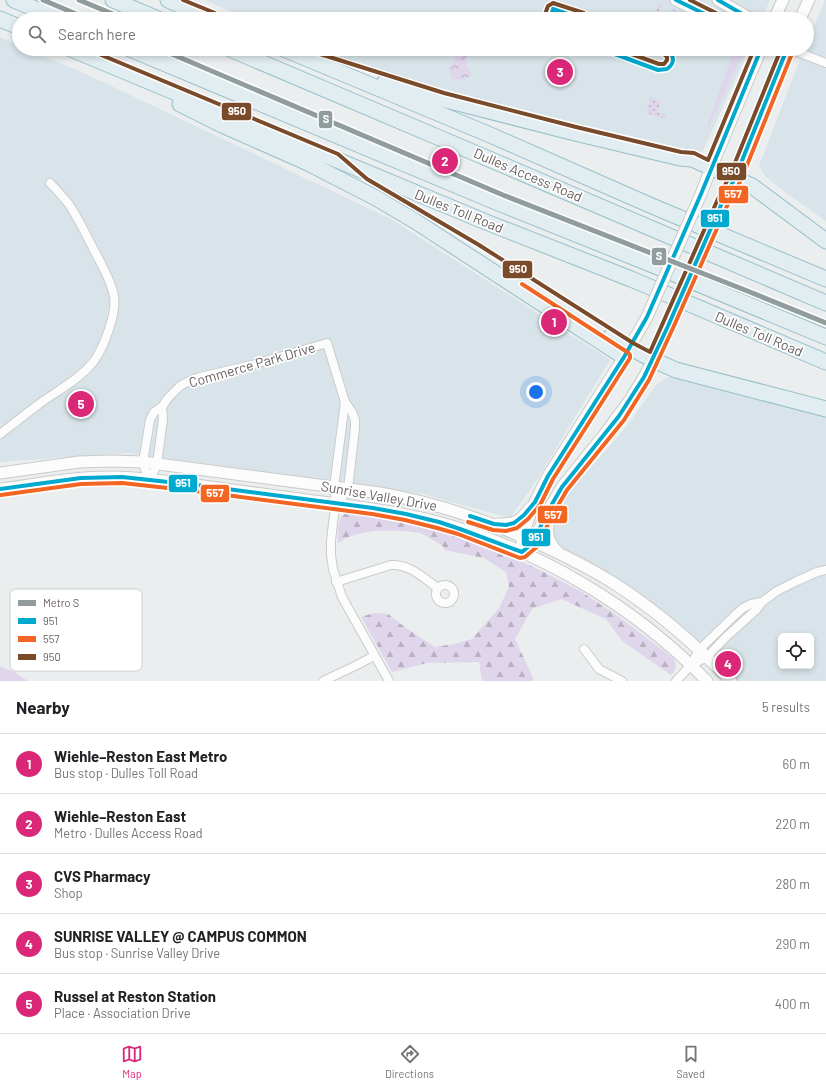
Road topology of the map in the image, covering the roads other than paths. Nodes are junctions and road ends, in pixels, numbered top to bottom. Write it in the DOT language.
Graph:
graph roads {
  1 [pos="14,0"];
  2 [pos="113,0"];
  3 [pos="168,0"];
  4 [pos="676,0"];
  5 [pos="718,0"];
  6 [pos="783,0"];
  7 [pos="809,0"];
  8 [pos="42,12"];
  9 [pos="141,12"];
  10 [pos="196,12"];
  11 [pos="700,12"];
  12 [pos="738,12"];
  13 [pos="777,12"];
  14 [pos="803,12"];
  15 [pos="0,19"];
  16 [pos="12,24"];
  17 [pos="88,56"];
  18 [pos="147,56"];
  19 [pos="247,56"];
  20 [pos="302,56"];
  21 [pos="307,56"];
  22 [pos="758,56"];
  23 [pos="786,56"];
  24 [pos="808,56"];
  25 [pos="102,62"];
  26 [pos="826,63"];
  27 [pos="335,159"];
  28 [pos="711,168"];
  29 [pos="735,178"];
  30 [pos="50,182"];
  31 [pos="826,241"];
  32 [pos="826,279"];
  33 [pos="826,303"];
  34 [pos="826,337"];
  35 [pos="627,352"];
  36 [pos="653,360"];
  37 [pos="826,362"];
  38 [pos="345,402"];
  39 [pos="162,407"];
  40 [pos="826,409"];
  41 [pos="0,434"];
  42 [pos="143,462"];
  43 [pos="157,464"];
  44 [pos="0,473"];
  45 [pos="148,479"];
  46 [pos="334,487"];
  47 [pos="0,489"];
  48 [pos="348,489"];
  49 [pos="553,501"];
  50 [pos="535,502"];
  51 [pos="336,503"];
  52 [pos="494,524"];
  53 [pos="522,536"];
  54 [pos="534,542"];
  55 [pos="522,552"];
  56 [pos="559,554"];
  57 [pos="826,570"];
  58 [pos="336,582"];
  59 [pos="438,588"];
  60 [pos="584,650"];
  61 [pos="703,654"];
  62 [pos="374,656"];
  63 [pos="691,665"];
  64 [pos="323,681"];
  65 [pos="388,681"];
  66 [pos="622,681"];
  67 [pos="676,681"];
  68 [pos="707,681"];
  69 [pos="731,681"];
  1 -- 8 [label="highway"];
  2 -- 9 [label="highway"];
  3 -- 10 [label="highway"];
  4 -- 11 [label="main road"];
  5 -- 12 [label="main road"];
  6 -- 13 [label="main road"];
  7 -- 14 [label="main road"];
  15 -- 16 [label="highway"];
  17 -- 25 [label="highway, Dulles Toll Road"];
  18 -- 34 [label="highway"];
  19 -- 33 [label="highway, Dulles Access Road"];
  20 -- 32 [label="highway"];
  21 -- 28 [label="highway"];
  22 -- 28 [label="main road"];
  23 -- 29 [label="main road"];
  24 -- 26 [label="street"];
  25 -- 27 [label="highway, Dulles Toll Road"];
  25 -- 35 [label="highway"];
  27 -- 35 [label="highway"];
  27 -- 37 [label="highway, Dulles Toll Road"];
  28 -- 29 [label="highway"];
  28 -- 35 [label="main road, bridge"];
  29 -- 31 [label="highway"];
  29 -- 36 [label="main road, bridge"];
  30 -- 41 [label="street"];
  35 -- 36 [label="highway"];
  35 -- 50 [label="main road"];
  36 -- 40 [label="highway"];
  36 -- 49 [label="main road"];
  38 -- 39 [label="street, Commerce Park Drive"];
  38 -- 46 [label="street"];
  38 -- 48 [label="street"];
  39 -- 42 [label="street, Commerce Park Drive"];
  39 -- 43 [label="street"];
  42 -- 43 [label="main road, Sunrise Valley Drive"];
  42 -- 44 [label="main road, Sunrise Valley Drive"];
  42 -- 45 [label="street, Commerce Park Drive"];
  43 -- 45 [label="street"];
  43 -- 46 [label="main road, Sunrise Valley Drive"];
  45 -- 47 [label="main road, Sunrise Valley Drive"];
  45 -- 51 [label="main road, Sunrise Valley Drive"];
  46 -- 48 [label="main road, Sunrise Valley Drive"];
  46 -- 51 [label="street"];
  48 -- 51 [label="street"];
  48 -- 52 [label="main road, Sunrise Valley Drive"];
  49 -- 54 [label="main road"];
  49 -- 56 [label="main road"];
  50 -- 52 [label="main road"];
  50 -- 53 [label="main road"];
  51 -- 55 [label="main road, Sunrise Valley Drive"];
  51 -- 58 [label="street"];
  52 -- 53 [label="main road, Sunrise Valley Drive"];
  53 -- 54 [label="main road, Sunrise Valley Drive"];
  53 -- 55 [label="main road"];
  54 -- 55 [label="main road"];
  54 -- 56 [label="main road, Sunrise Valley Drive"];
  55 -- 63 [label="main road, Sunrise Valley Drive"];
  56 -- 61 [label="main road, Sunrise Valley Drive"];
  57 -- 61 [label="street"];
  58 -- 59 [label="street"];
  58 -- 62 [label="street"];
  60 -- 66 [label="street"];
  61 -- 63 [label="street"];
  61 -- 69 [label="main road, Sunrise Valley Drive"];
  62 -- 64 [label="street"];
  62 -- 65 [label="street"];
  63 -- 67 [label="street"];
  63 -- 68 [label="main road, Sunrise Valley Drive"];
}
